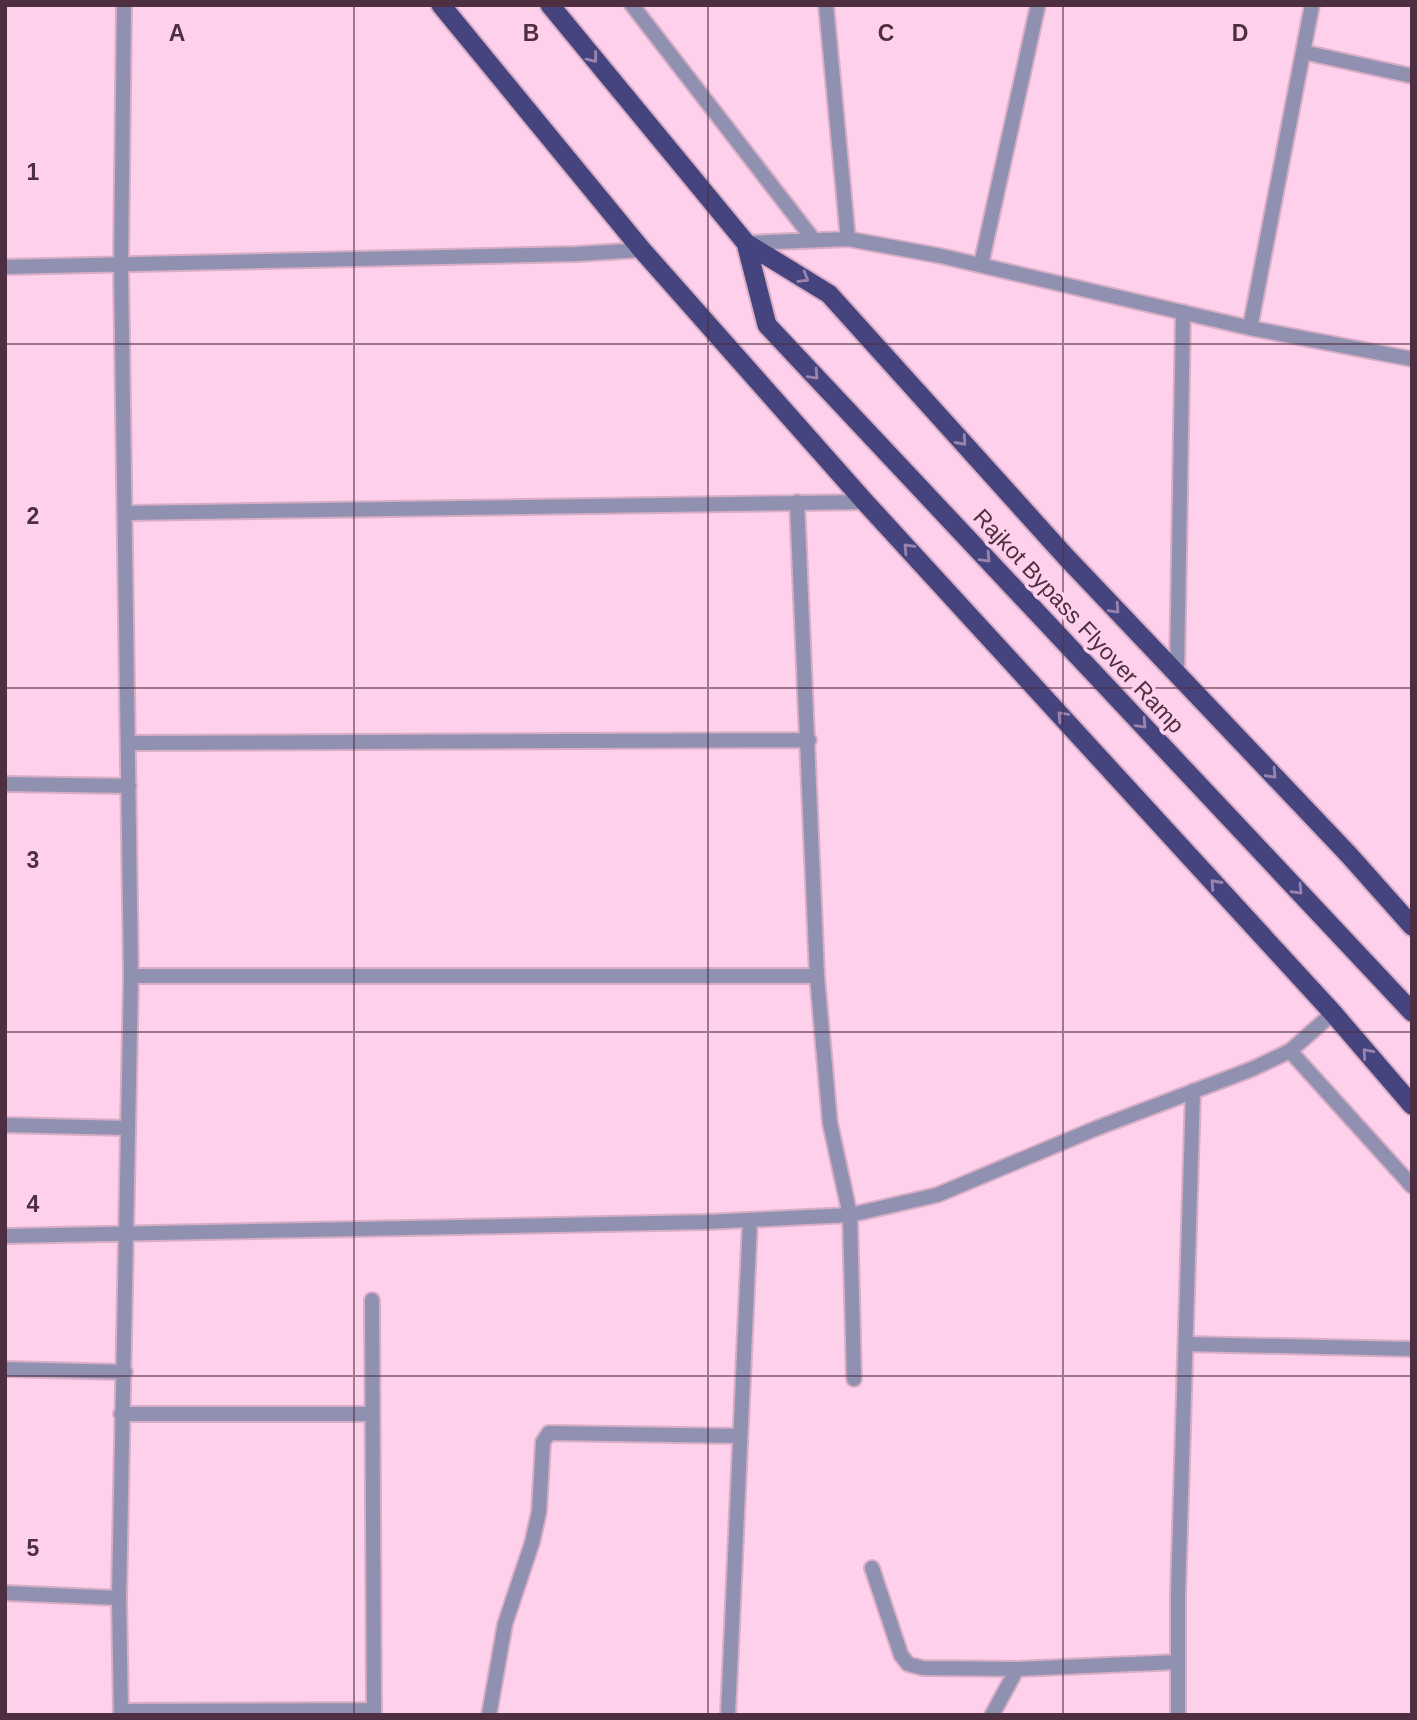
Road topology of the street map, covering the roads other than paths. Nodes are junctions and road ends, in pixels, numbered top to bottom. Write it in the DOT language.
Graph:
graph roads {
  1 [pos="124,5"];
  2 [pos="441,5"];
  3 [pos="550,5"];
  4 [pos="632,5"];
  5 [pos="826,5"];
  6 [pos="1038,5"];
  7 [pos="1312,5"];
  8 [pos="1303,52"];
  9 [pos="1412,76"];
  10 [pos="813,239"];
  11 [pos="848,239"];
  12 [pos="746,243"];
  13 [pos="642,250"];
  14 [pos="121,265"];
  15 [pos="981,265"];
  16 [pos="5,267"];
  17 [pos="1184,312"];
  18 [pos="1250,328"];
  19 [pos="1412,359"];
  20 [pos="797,502"];
  21 [pos="865,502"];
  22 [pos="127,513"];
  23 [pos="1177,674"];
  24 [pos="809,740"];
  25 [pos="128,743"];
  26 [pos="5,784"];
  27 [pos="129,786"];
  28 [pos="1412,926"];
  29 [pos="131,976"];
  30 [pos="817,976"];
  31 [pos="1412,1012"];
  32 [pos="1332,1013"];
  33 [pos="1290,1051"];
  34 [pos="1193,1091"];
  35 [pos="1412,1105"];
  36 [pos="5,1125"];
  37 [pos="127,1128"];
  38 [pos="1412,1186"];
  39 [pos="850,1215"];
  40 [pos="750,1220"];
  41 [pos="126,1234"];
  42 [pos="5,1236"];
  43 [pos="372,1300"];
  44 [pos="1186,1344"];
  45 [pos="1412,1349"];
  46 [pos="5,1369"];
  47 [pos="125,1372"];
  48 [pos="854,1380"];
  49 [pos="121,1414"];
  50 [pos="371,1415"];
  51 [pos="740,1436"];
  52 [pos="872,1569"];
  53 [pos="5,1593"];
  54 [pos="119,1598"];
  55 [pos="1178,1662"];
  56 [pos="1017,1669"];
  57 [pos="374,1712"];
  58 [pos="121,1713"];
  59 [pos="267,1713"];
  60 [pos="489,1715"];
  61 [pos="728,1715"];
  62 [pos="992,1715"];
  63 [pos="1178,1715"];
  1 -- 14 [label="street"];
  2 -- 13 [label="highway"];
  3 -- 12 [label="highway, one-way"];
  4 -- 10 [label="street"];
  5 -- 11 [label="street"];
  6 -- 15 [label="street"];
  7 -- 8 [label="street"];
  8 -- 9 [label="street"];
  8 -- 18 [label="street"];
  10 -- 11 [label="street"];
  10 -- 12 [label="street"];
  11 -- 15 [label="street"];
  12 -- 23 [label="highway, one-way"];
  12 -- 31 [label="highway, Rajkot Bypass Flyover Ramp, one-way"];
  13 -- 14 [label="street"];
  13 -- 21 [label="highway"];
  14 -- 16 [label="street"];
  14 -- 22 [label="street"];
  15 -- 17 [label="street"];
  17 -- 18 [label="street"];
  17 -- 23 [label="street"];
  18 -- 19 [label="street"];
  20 -- 21 [label="street"];
  20 -- 22 [label="street"];
  20 -- 24 [label="street"];
  32 -- 21 [label="highway, one-way"];
  22 -- 25 [label="street"];
  23 -- 28 [label="highway, one-way"];
  24 -- 25 [label="street"];
  24 -- 30 [label="street"];
  25 -- 27 [label="street"];
  26 -- 27 [label="street"];
  27 -- 29 [label="street"];
  29 -- 30 [label="street"];
  29 -- 37 [label="street"];
  30 -- 39 [label="street"];
  32 -- 33 [label="street"];
  35 -- 32 [label="highway, one-way"];
  33 -- 34 [label="street"];
  33 -- 38 [label="street"];
  34 -- 39 [label="street"];
  34 -- 44 [label="street"];
  36 -- 37 [label="street"];
  37 -- 41 [label="street"];
  39 -- 40 [label="street"];
  39 -- 48 [label="street"];
  40 -- 41 [label="street"];
  40 -- 51 [label="street"];
  41 -- 42 [label="street"];
  41 -- 47 [label="street"];
  43 -- 50 [label="street"];
  44 -- 45 [label="street"];
  44 -- 55 [label="street"];
  46 -- 47 [label="street"];
  47 -- 49 [label="street"];
  49 -- 50 [label="street"];
  49 -- 54 [label="street"];
  50 -- 57 [label="street"];
  51 -- 60 [label="street"];
  51 -- 61 [label="street"];
  52 -- 56 [label="street"];
  53 -- 54 [label="street"];
  54 -- 58 [label="street"];
  55 -- 56 [label="street"];
  55 -- 63 [label="street"];
  56 -- 62 [label="street"];
  57 -- 59 [label="street"];
  58 -- 59 [label="street"];
}
